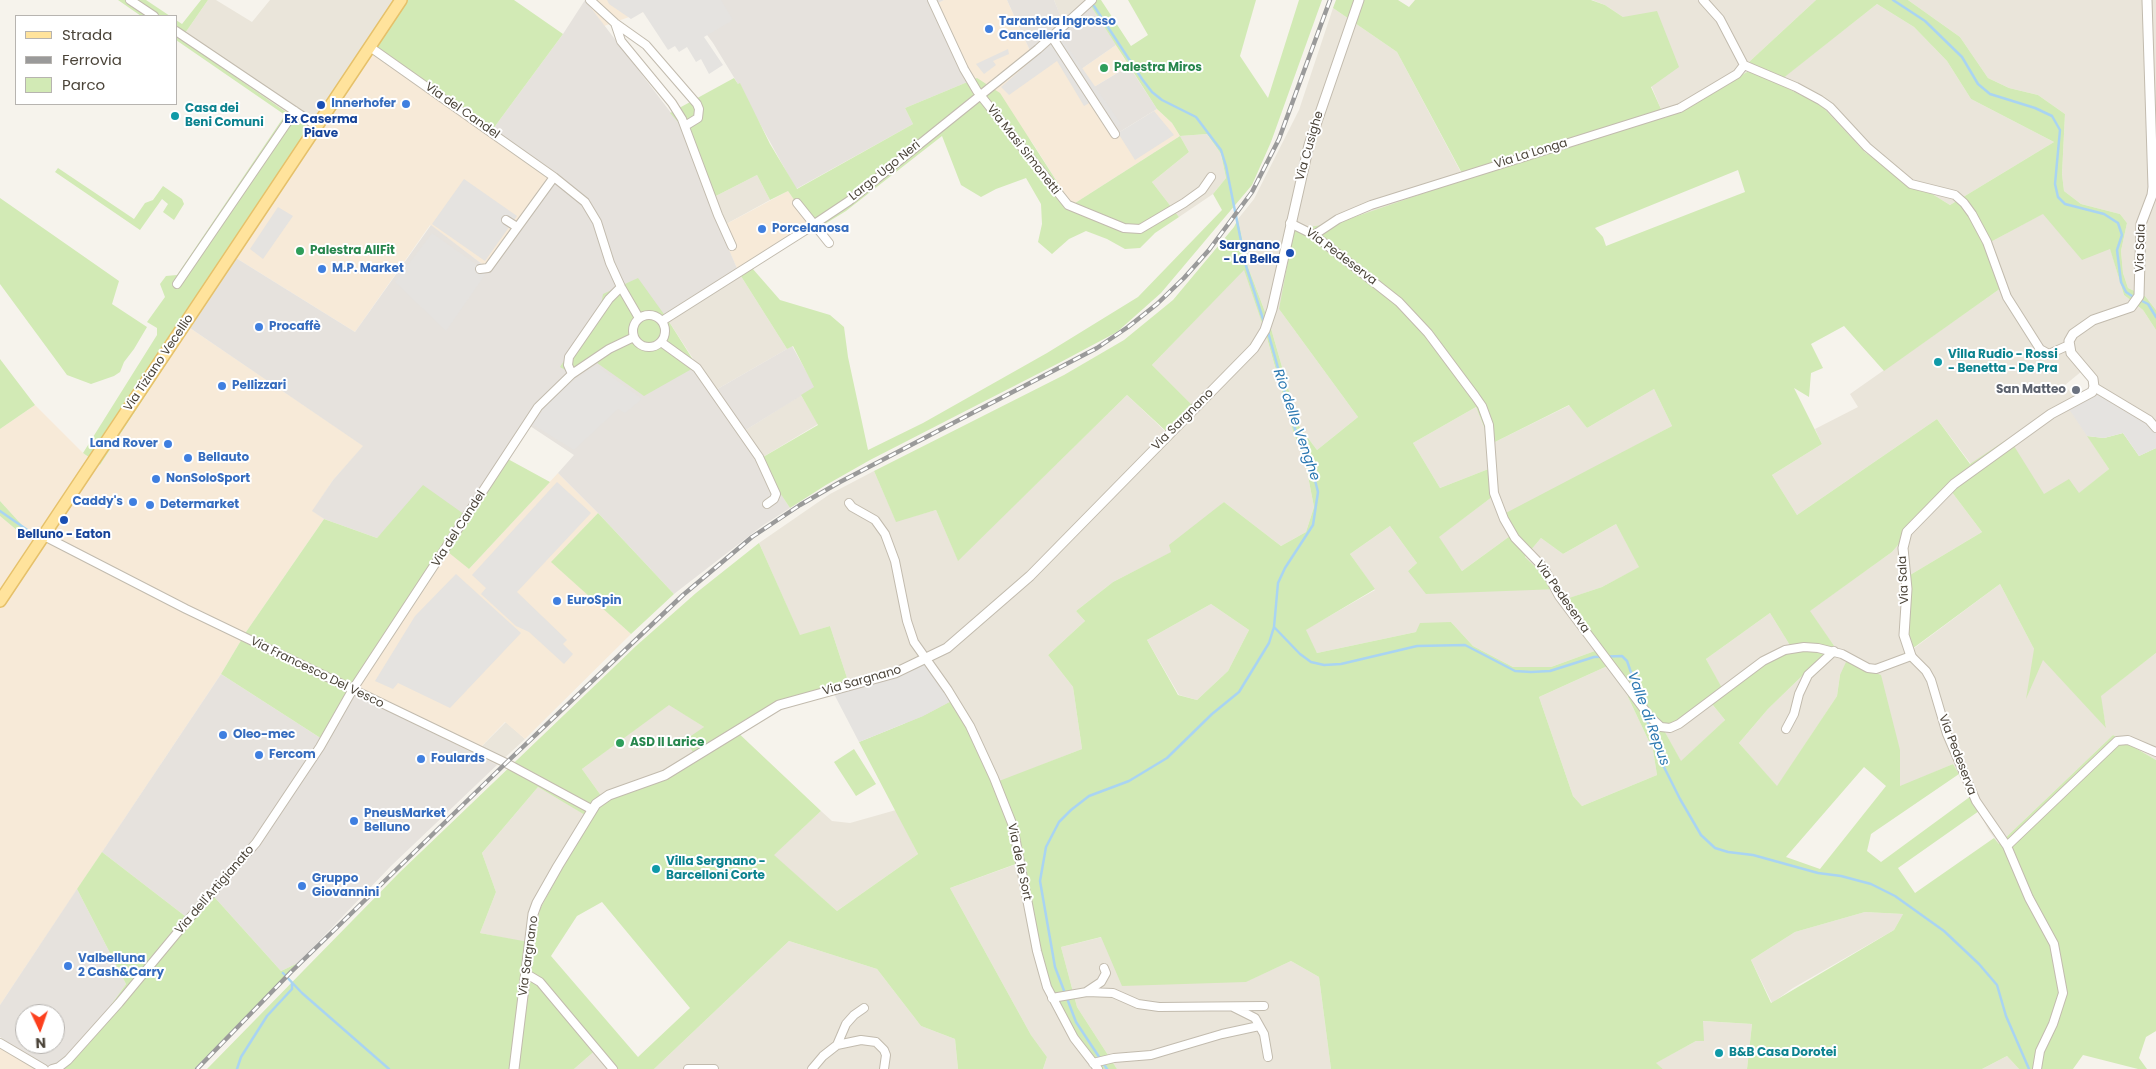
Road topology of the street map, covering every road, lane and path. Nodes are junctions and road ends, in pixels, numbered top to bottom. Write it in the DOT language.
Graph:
graph roads {
  1 [pos="130,0"];
  2 [pos="401,0"];
  3 [pos="590,0"];
  4 [pos="932,0"];
  5 [pos="1092,0"];
  6 [pos="1359,0"];
  7 [pos="1703,0"];
  8 [pos="2147,0"];
  9 [pos="152,15"];
  10 [pos="615,23"];
  11 [pos="178,32"];
  12 [pos="1052,37"];
  13 [pos="370,47"];
  14 [pos="1744,65"];
  15 [pos="981,96"];
  16 [pos="295,111"];
  17 [pos="317,126"];
  18 [pos="685,126"];
  19 [pos="1115,134"];
  20 [pos="2154,175"];
  21 [pos="554,176"];
  22 [pos="1211,178"];
  23 [pos="797,203"];
  24 [pos="506,220"];
  25 [pos="1290,223"];
  26 [pos="814,224"];
  27 [pos="518,227"];
  28 [pos="1314,235"];
  29 [pos="830,243"];
  30 [pos="732,246"];
  31 [pos="480,269"];
  32 [pos="177,284"];
  33 [pos="621,288"];
  34 [pos="1276,295"];
  35 [pos="639,318"];
  36 [pos="662,321"];
  37 [pos="634,337"];
  38 [pos="661,342"];
  39 [pos="2069,345"];
  40 [pos="572,374"];
  41 [pos="2094,387"];
  42 [pos="2156,428"];
  43 [pos="849,503"];
  44 [pos="767,504"];
  45 [pos="44,536"];
  46 [pos="0,601"];
  47 [pos="1834,651"];
  48 [pos="1911,656"];
  49 [pos="925,660"];
  50 [pos="353,689"];
  51 [pos="1786,729"];
  52 [pos="2156,752"];
  53 [pos="591,809"];
  54 [pos="2007,846"];
  55 [pos="1104,968"];
  56 [pos="526,977"];
  57 [pos="1086,992"];
  58 [pos="1052,998"];
  59 [pos="1231,1006"];
  60 [pos="1264,1006"];
  61 [pos="864,1008"];
  62 [pos="1259,1026"];
  63 [pos="0,1043"];
  64 [pos="836,1045"];
  65 [pos="1268,1056"];
  66 [pos="1096,1065"];
  67 [pos="44,1069"];
  68 [pos="52,1069"];
  69 [pos="514,1069"];
  70 [pos="613,1069"];
  71 [pos="688,1069"];
  72 [pos="714,1069"];
  73 [pos="812,1069"];
  74 [pos="884,1069"];
  75 [pos="2037,1069"];
  1 -- 9 [label="street"];
  2 -- 13 [label="main road, Via Tiziano Vecellio"];
  3 -- 10 [label="street"];
  4 -- 15 [label="street, Via Masi Simonetti"];
  5 -- 12 [label="street, Largo Ugo Neri"];
  6 -- 25 [label="street, Via Cusighe"];
  7 -- 14 [label="street"];
  8 -- 20 [label="street, Via Sala"];
  10 -- 18 [label="street"];
  10 -- 18 [label="street"];
  11 -- 16 [label="street"];
  12 -- 15 [label="street, Largo Ugo Neri"];
  12 -- 19 [label="street"];
  13 -- 17 [label="main road, Via Tiziano Vecellio"];
  13 -- 21 [label="street, Via del Candel"];
  14 -- 28 [label="street, Via La Longa"];
  14 -- 39 [label="street"];
  15 -- 22 [label="street, Via Masi Simonetti"];
  15 -- 26 [label="street, Largo Ugo Neri"];
  16 -- 17 [label="street"];
  16 -- 32 [label="street"];
  17 -- 45 [label="main road, Via Tiziano Vecellio"];
  18 -- 30 [label="street"];
  20 -- 39 [label="street, Via Sala"];
  21 -- 27 [label="street"];
  21 -- 33 [label="street, Via del Candel"];
  23 -- 26 [label="street"];
  24 -- 27 [label="street"];
  25 -- 28 [label="street, Via Pedeserva"];
  25 -- 34 [label="street, Via Cusighe"];
  26 -- 29 [label="street"];
  26 -- 36 [label="street, Largo Ugo Neri"];
  27 -- 31 [label="street"];
  28 -- 47 [label="street, Via Pedeserva"];
  33 -- 35 [label="street, Via del Candel"];
  33 -- 40 [label="street"];
  34 -- 49 [label="street, Via Sargnano"];
  35 -- 36 [label="street"];
  35 -- 37 [label="street"];
  36 -- 38 [label="street"];
  37 -- 38 [label="street"];
  37 -- 40 [label="street, Via del Candel"];
  38 -- 44 [label="street"];
  39 -- 41 [label="street"];
  40 -- 50 [label="street, Via del Candel"];
  41 -- 42 [label="street"];
  41 -- 48 [label="street, Via Sala"];
  43 -- 49 [label="street, Via de le Sort"];
  45 -- 46 [label="main road, Via Tiziano Vecellio"];
  45 -- 50 [label="street, Via Francesco Del Vesco"];
  47 -- 48 [label="street, Via Pedeserva"];
  47 -- 51 [label="street"];
  48 -- 54 [label="street, Via Pedeserva"];
  49 -- 53 [label="street, Via Sargnano"];
  49 -- 58 [label="street, Via de le Sort"];
  50 -- 53 [label="street, Via Francesco Del Vesco"];
  50 -- 68 [label="street, Via dell'Artigianato"];
  52 -- 54 [label="street"];
  53 -- 56 [label="street, Via Sargnano"];
  54 -- 75 [label="street, Via Pedeserva"];
  55 -- 57 [label="street"];
  56 -- 69 [label="street, Via Sargnano"];
  56 -- 70 [label="street"];
  57 -- 58 [label="street"];
  57 -- 59 [label="street"];
  58 -- 66 [label="street, Via de le Sort"];
  59 -- 60 [label="street"];
  59 -- 62 [label="street"];
  61 -- 64 [label="street"];
  62 -- 65 [label="street"];
  62 -- 66 [label="street"];
  63 -- 67 [label="street"];
  64 -- 73 [label="street"];
  64 -- 74 [label="street"];
  71 -- 72 [label="street"];
}
